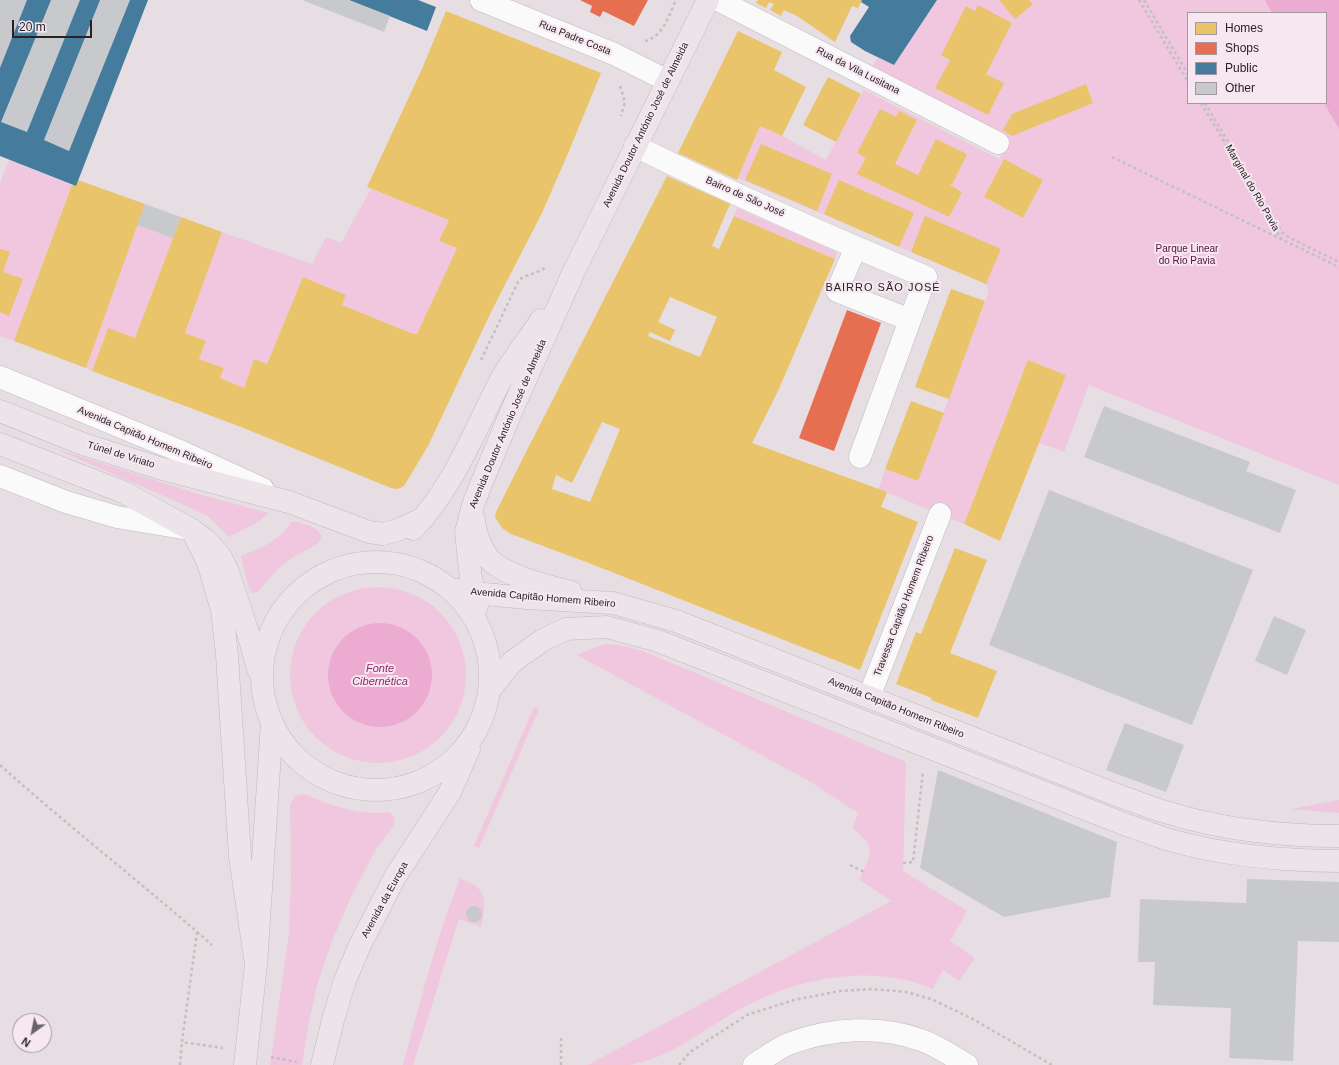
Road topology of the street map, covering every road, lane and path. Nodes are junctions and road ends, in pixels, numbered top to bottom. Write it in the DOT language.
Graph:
graph roads {
  1 [pos="480,0"];
  2 [pos="676,0"];
  3 [pos="708,0"];
  4 [pos="718,0"];
  5 [pos="1139,0"];
  6 [pos="1144,0"];
  7 [pos="627,61"];
  8 [pos="1187,72"];
  9 [pos="1187,80"];
  10 [pos="668,81"];
  11 [pos="1202,104"];
  12 [pos="1206,104"];
  13 [pos="619,120"];
  14 [pos="998,143"];
  15 [pos="635,146"];
  16 [pos="1112,157"];
  17 [pos="1282,239"];
  18 [pos="856,247"];
  19 [pos="550,262"];
  20 [pos="1339,262"];
  21 [pos="1339,267"];
  22 [pos="574,271"];
  23 [pos="910,320"];
  24 [pos="481,361"];
  25 [pos="0,377"];
  26 [pos="0,411"];
  27 [pos="0,444"];
  28 [pos="860,457"];
  29 [pos="0,476"];
  30 [pos="289,502"];
  31 [pos="473,505"];
  32 [pos="315,512"];
  33 [pos="940,514"];
  34 [pos="424,518"];
  35 [pos="192,530"];
  36 [pos="378,556"];
  37 [pos="452,589"];
  38 [pos="474,593"];
  39 [pos="613,603"];
  40 [pos="488,651"];
  41 [pos="262,685"];
  42 [pos="491,688"];
  43 [pos="869,697"];
  44 [pos="272,723"];
  45 [pos="481,723"];
  46 [pos="0,765"];
  47 [pos="923,770"];
  48 [pos="1339,836"];
  49 [pos="1339,861"];
  50 [pos="903,863"];
  51 [pos="850,866"];
  52 [pos="864,872"];
  53 [pos="212,945"];
  54 [pos="256,964"];
  55 [pos="561,1038"];
  56 [pos="1011,1040"];
  57 [pos="182,1042"];
  58 [pos="180,1065"];
  59 [pos="245,1065"];
  60 [pos="322,1065"];
  61 [pos="561,1065"];
  62 [pos="754,1065"];
  63 [pos="967,1065"];
  64 [pos="1052,1065"];
  1 -- 7 [label="street, Rua Padre Costa"];
  2 -- 7 [label="path"];
  3 -- 10 [label="main road, Avenida Doutor António José de Almeida"];
  4 -- 14 [label="street, Rua da Vila Lusitana"];
  5 -- 9 [label="path"];
  6 -- 8 [label="path"];
  7 -- 10 [label="street, Rua Padre Costa"];
  7 -- 13 [label="path"];
  10 -- 15 [label="main road, Avenida Doutor António José de Almeida"];
  11 -- 17 [label="path, Marginal do Rio Pavia"];
  12 -- 20 [label="path"];
  15 -- 18 [label="street, Bairro de São José"];
  15 -- 22 [label="main road, Avenida Doutor António José de Almeida"];
  16 -- 17 [label="path"];
  17 -- 21 [label="path, Marginal do Rio Pavia"];
  18 -- 23 [label="street, Bairro de São José"];
  18 -- 23 [label="street"];
  19 -- 24 [label="path"];
  22 -- 31 [label="main road, Avenida Doutor António José de Almeida"];
  22 -- 34 [label="main road, Avenida Doutor António José de Almeida"];
  23 -- 28 [label="street, Bairro de São José"];
  25 -- 30 [label="street, Avenida Capitão Homem Ribeiro"];
  26 -- 30 [label="main road, Túnel de Viriato"];
  27 -- 35 [label="main road"];
  29 -- 35 [label="street"];
  30 -- 32 [label="main road, Túnel de Viriato"];
  31 -- 38 [label="main road, Avenida Doutor António José de Almeida"];
  31 -- 39 [label="main road"];
  32 -- 34 [label="main road"];
  32 -- 36 [label="main road"];
  33 -- 43 [label="street, Travessa Capitão Homem Ribeiro"];
  34 -- 36 [label="main road, Avenida Doutor António José de Almeida"];
  35 -- 41 [label="main road"];
  35 -- 54 [label="main road"];
  36 -- 37 [label="main road"];
  36 -- 41 [label="main road, Avenida Doutor António José de Almeida"];
  37 -- 38 [label="main road, Avenida Capitão Homem Ribeiro"];
  37 -- 40 [label="main road"];
  38 -- 39 [label="main road, Avenida Capitão Homem Ribeiro"];
  38 -- 40 [label="main road, Avenida Doutor António José de Almeida"];
  39 -- 43 [label="main road, Avenida Capitão Homem Ribeiro"];
  40 -- 42 [label="main road"];
  41 -- 44 [label="main road"];
  42 -- 45 [label="main road"];
  42 -- 49 [label="main road"];
  43 -- 48 [label="main road, Avenida Capitão Homem Ribeiro"];
  44 -- 45 [label="main road"];
  44 -- 54 [label="main road"];
  45 -- 60 [label="main road, Avenida da Europa"];
  46 -- 53 [label="path"];
  47 -- 50 [label="path"];
  51 -- 52 [label="path"];
  54 -- 59 [label="main road"];
  55 -- 61 [label="path"];
  56 -- 64 [label="path"];
  57 -- 58 [label="path"];
  62 -- 63 [label="street"];
}
